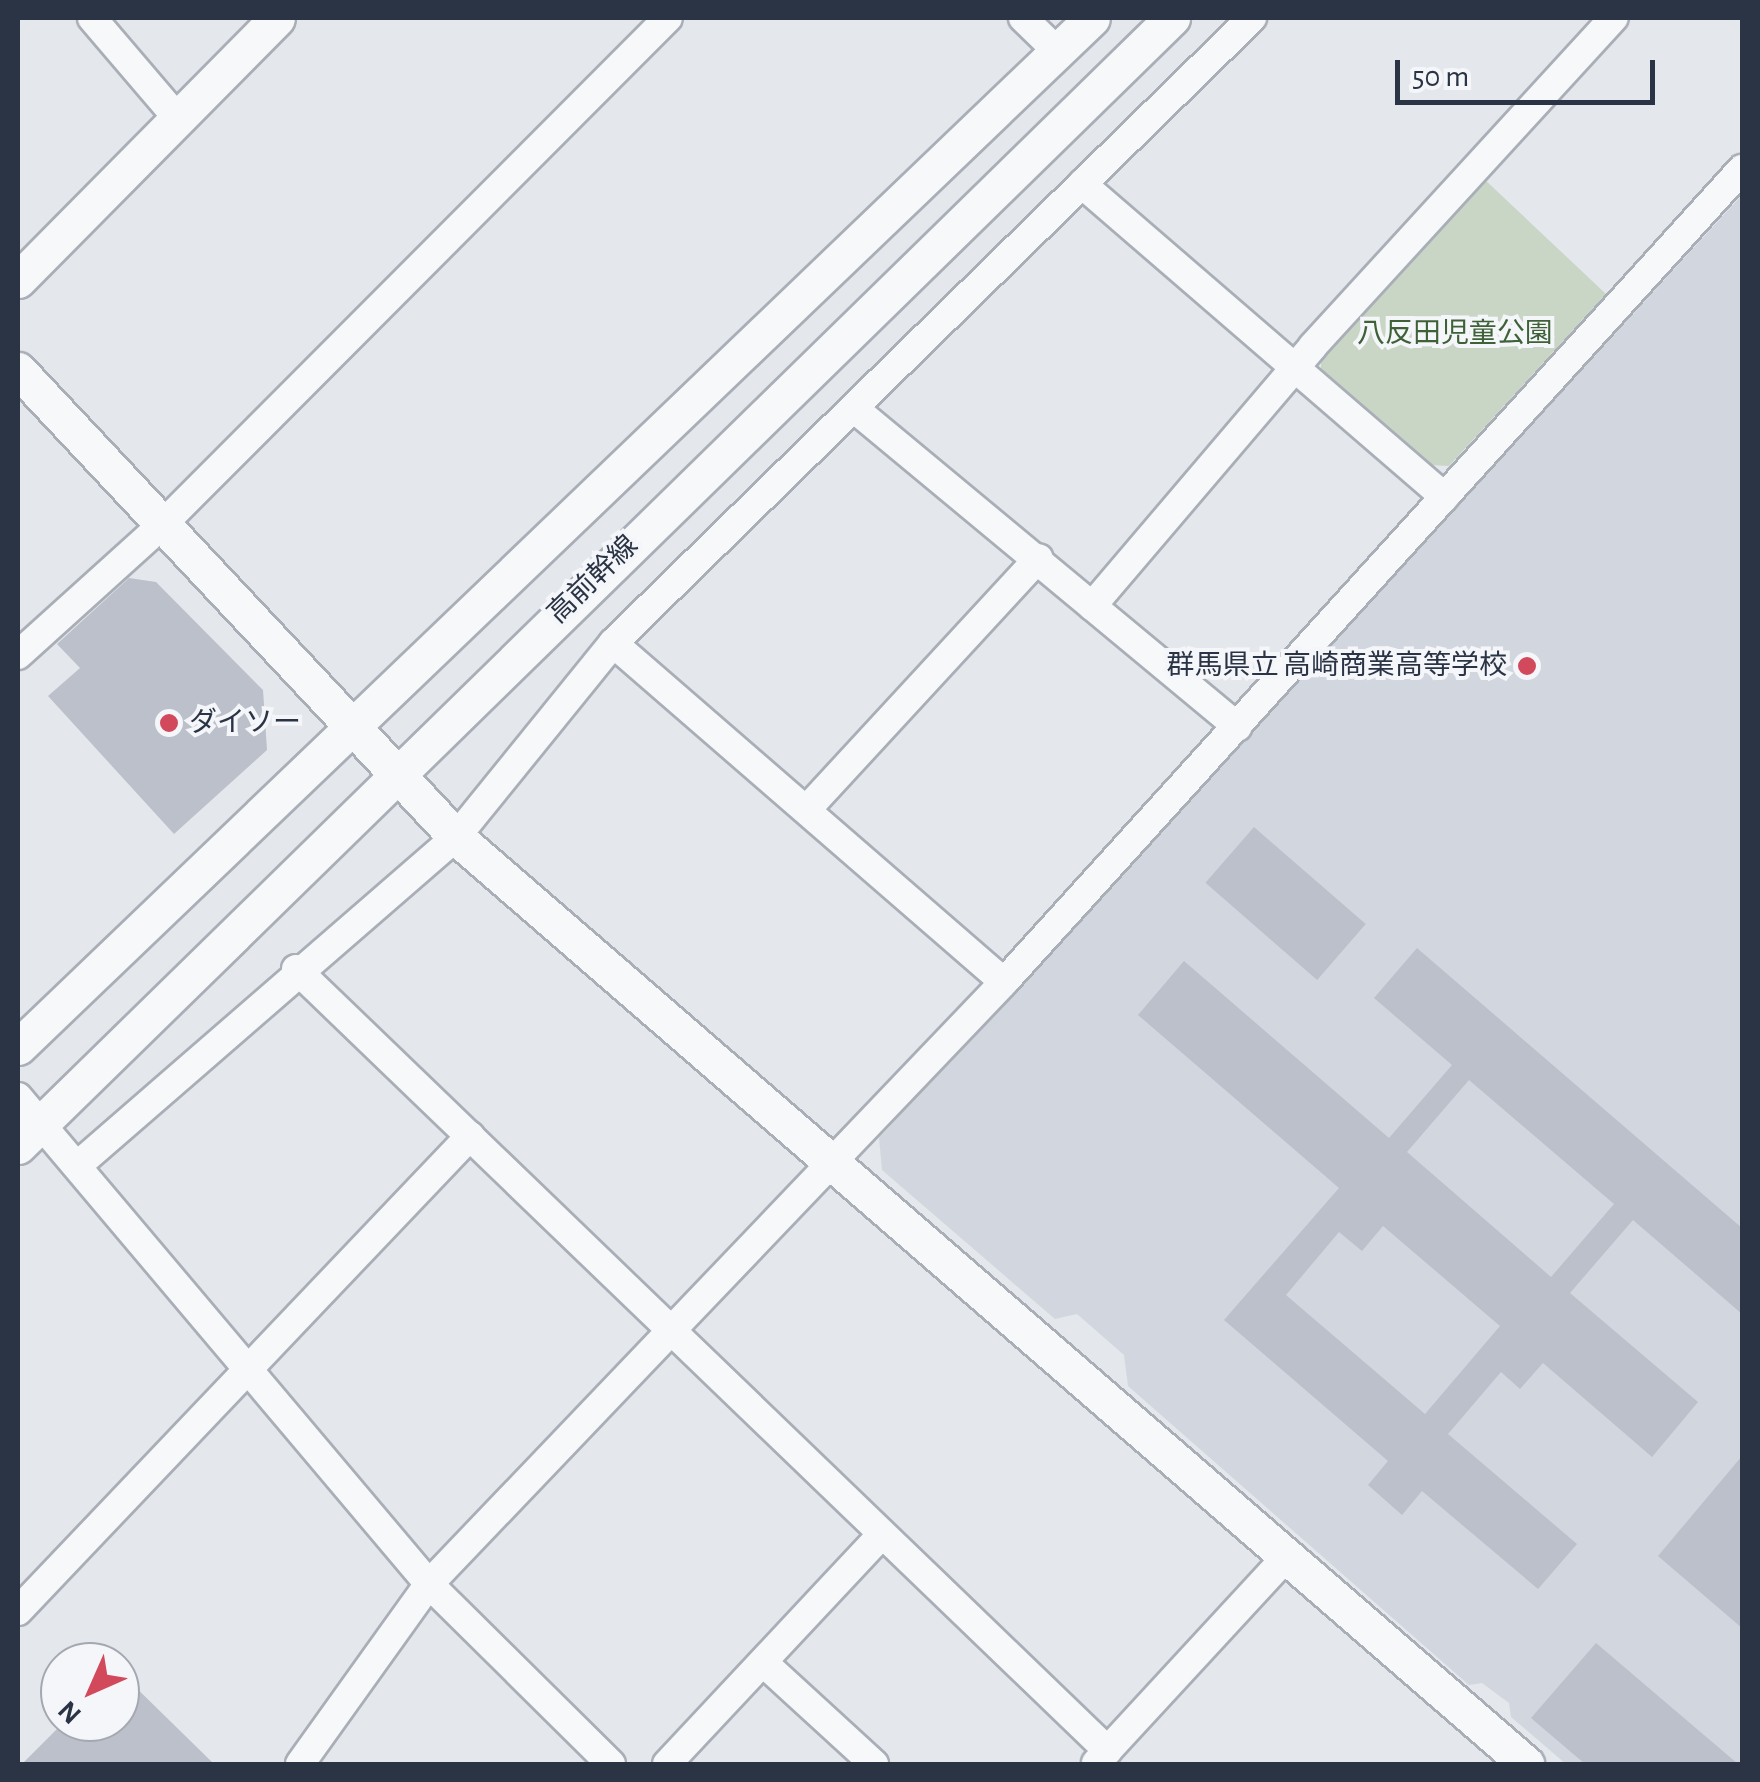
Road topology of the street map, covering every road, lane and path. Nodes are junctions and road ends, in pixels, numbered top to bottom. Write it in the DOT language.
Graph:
graph roads {
  1 [pos="92,18"];
  2 [pos="276,18"];
  3 [pos="668,18"];
  4 [pos="1023,18"];
  5 [pos="1092,18"];
  6 [pos="1172,18"];
  7 [pos="1252,18"];
  8 [pos="1614,18"];
  9 [pos="1058,51"];
  10 [pos="180,121"];
  11 [pos="1742,169"];
  12 [pos="1082,184"];
  13 [pos="18,280"];
  14 [pos="18,370"];
  15 [pos="1298,370"];
  16 [pos="856,410"];
  17 [pos="1444,497"];
  18 [pos="162,526"];
  19 [pos="1039,558"];
  20 [pos="1092,606"];
  21 [pos="613,643"];
  22 [pos="18,656"];
  23 [pos="1238,728"];
  24 [pos="347,729"];
  25 [pos="394,774"];
  26 [pos="808,808"];
  27 [pos="456,838"];
  28 [pos="296,969"];
  29 [pos="1004,982"];
  30 [pos="18,1047"];
  31 [pos="18,1097"];
  32 [pos="29,1135"];
  33 [pos="470,1136"];
  34 [pos="830,1164"];
  35 [pos="78,1165"];
  36 [pos="674,1334"];
  37 [pos="248,1372"];
  38 [pos="881,1535"];
  39 [pos="1285,1558"];
  40 [pos="430,1584"];
  41 [pos="18,1611"];
  42 [pos="765,1664"];
  43 [pos="1102,1758"];
  44 [pos="300,1764"];
  45 [pos="611,1764"];
  46 [pos="666,1764"];
  47 [pos="874,1764"];
  48 [pos="1526,1764"];
  1 -- 10 [label="street"];
  2 -- 10 [label="street"];
  3 -- 18 [label="street"];
  4 -- 9 [label="street"];
  5 -- 9 [label="street"];
  6 -- 25 [label="street, 高前幹線"];
  7 -- 12 [label="street"];
  8 -- 15 [label="street"];
  9 -- 24 [label="street"];
  10 -- 13 [label="street"];
  11 -- 17 [label="street"];
  12 -- 15 [label="street"];
  12 -- 16 [label="street"];
  14 -- 18 [label="street"];
  15 -- 17 [label="street"];
  15 -- 20 [label="street"];
  16 -- 19 [label="street"];
  16 -- 21 [label="street"];
  17 -- 23 [label="street"];
  18 -- 22 [label="street"];
  18 -- 24 [label="street"];
  19 -- 20 [label="street"];
  19 -- 26 [label="street"];
  20 -- 23 [label="street"];
  21 -- 26 [label="street"];
  21 -- 27 [label="street"];
  23 -- 29 [label="street"];
  24 -- 25 [label="street"];
  24 -- 30 [label="street"];
  25 -- 27 [label="street"];
  25 -- 32 [label="street, 高前幹線"];
  26 -- 29 [label="street"];
  27 -- 28 [label="street"];
  27 -- 34 [label="street"];
  28 -- 33 [label="street"];
  28 -- 35 [label="street"];
  29 -- 34 [label="street"];
  31 -- 32 [label="street"];
  32 -- 35 [label="street"];
  33 -- 36 [label="street"];
  33 -- 37 [label="street"];
  34 -- 36 [label="street"];
  34 -- 39 [label="street"];
  35 -- 37 [label="street"];
  36 -- 38 [label="street"];
  36 -- 40 [label="street"];
  37 -- 40 [label="street"];
  37 -- 41 [label="street"];
  38 -- 42 [label="street"];
  38 -- 43 [label="street"];
  39 -- 43 [label="street"];
  39 -- 48 [label="street"];
  40 -- 44 [label="street"];
  40 -- 45 [label="street"];
  42 -- 46 [label="street"];
  42 -- 47 [label="street"];
}
